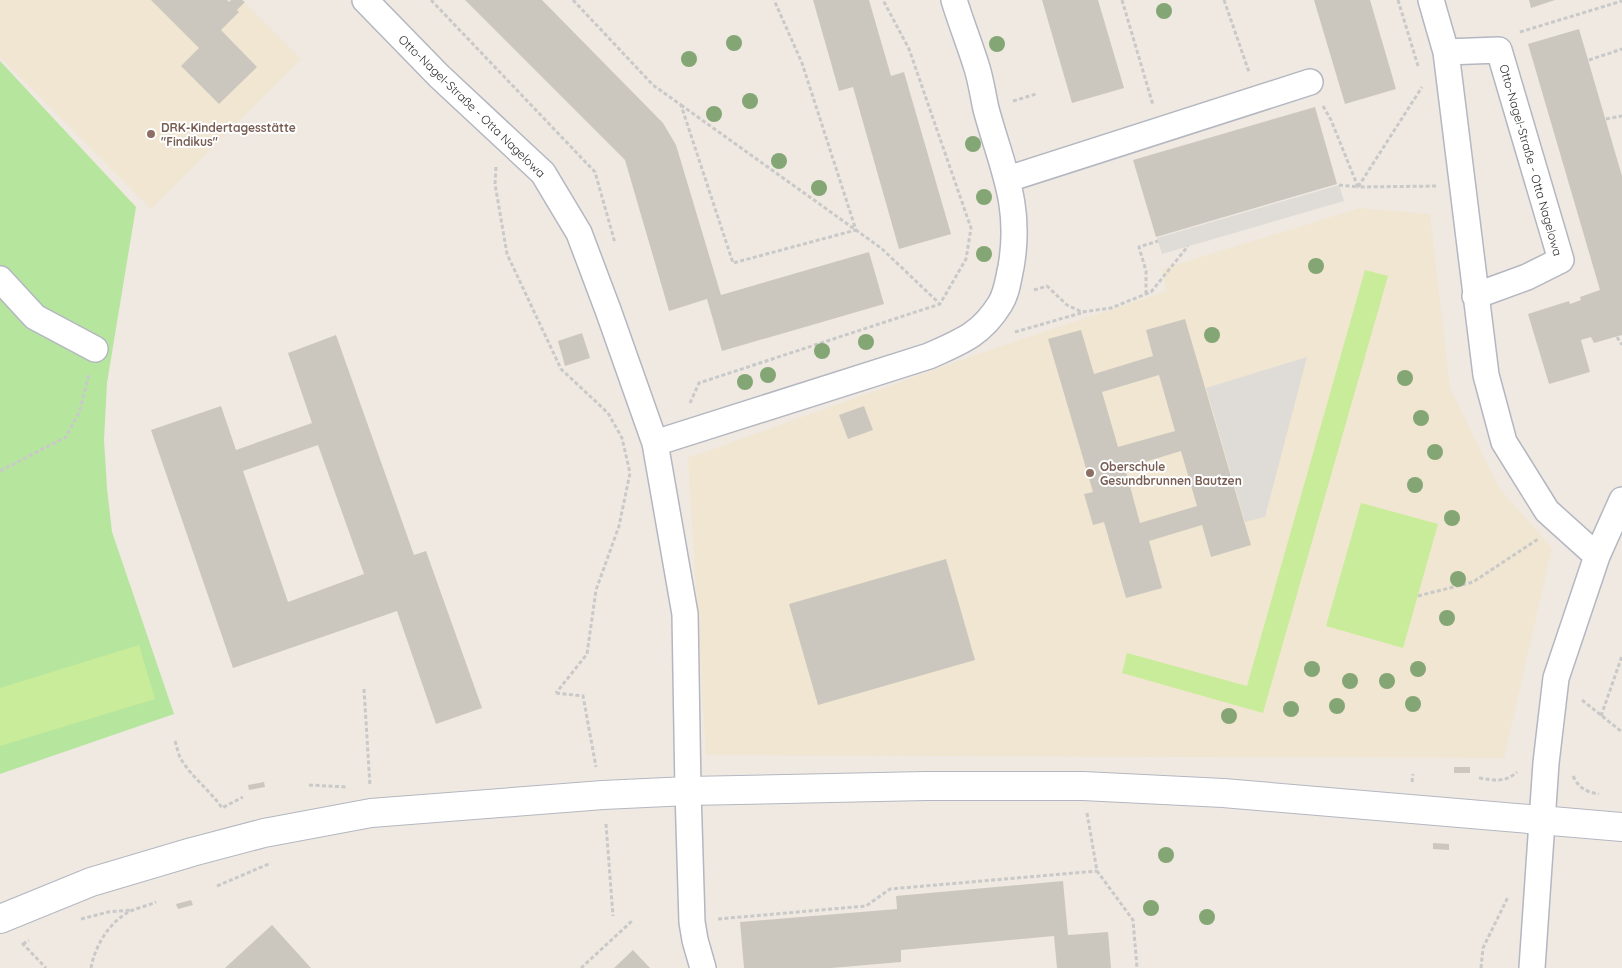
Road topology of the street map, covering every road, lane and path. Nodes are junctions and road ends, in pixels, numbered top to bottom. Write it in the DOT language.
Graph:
graph roads {
  1 [pos="365,0"];
  2 [pos="573,0"];
  3 [pos="774,0"];
  4 [pos="883,0"];
  5 [pos="954,0"];
  6 [pos="1122,0"];
  7 [pos="1224,0"];
  8 [pos="1431,0"];
  9 [pos="1622,1"];
  10 [pos="1622,49"];
  11 [pos="1499,50"];
  12 [pos="1446,52"];
  13 [pos="1589,60"];
  14 [pos="1257,73"];
  15 [pos="1310,82"];
  16 [pos="680,104"];
  17 [pos="1622,116"];
  18 [pos="1606,119"];
  19 [pos="1160,130"];
  20 [pos="498,131"];
  21 [pos="1008,179"];
  22 [pos="1340,185"];
  23 [pos="1462,186"];
  24 [pos="1358,187"];
  25 [pos="856,230"];
  26 [pos="1158,241"];
  27 [pos="1188,246"];
  28 [pos="0,279"];
  29 [pos="1146,294"];
  30 [pos="1475,296"];
  31 [pos="1001,303"];
  32 [pos="940,304"];
  33 [pos="1082,312"];
  34 [pos="1008,334"];
  35 [pos="1617,337"];
  36 [pos="1622,345"];
  37 [pos="95,349"];
  38 [pos="696,430"];
  39 [pos="655,443"];
  40 [pos="0,471"];
  41 [pos="1622,500"];
  42 [pos="1528,545"];
  43 [pos="1597,556"];
  44 [pos="1418,596"];
  45 [pos="1622,656"];
  46 [pos="1556,678"];
  47 [pos="364,689"];
  48 [pos="1602,716"];
  49 [pos="1622,732"];
  50 [pos="175,740"];
  51 [pos="1547,756"];
  52 [pos="596,766"];
  53 [pos="1479,778"];
  54 [pos="309,785"];
  55 [pos="1083,786"];
  56 [pos="348,787"];
  57 [pos="364,787"];
  58 [pos="688,791"];
  59 [pos="1601,794"];
  60 [pos="604,796"];
  61 [pos="243,797"];
  62 [pos="1542,820"];
  63 [pos="1622,827"];
  64 [pos="1098,871"];
  65 [pos="1538,885"];
  66 [pos="156,902"];
  67 [pos="132,910"];
  68 [pos="612,916"];
  69 [pos="0,919"];
  70 [pos="80,920"];
  71 [pos="632,921"];
  72 [pos="692,922"];
  73 [pos="36,936"];
  74 [pos="23,944"];
  75 [pos="46,968"];
  76 [pos="91,968"];
  77 [pos="581,968"];
  78 [pos="703,968"];
  79 [pos="1138,968"];
  80 [pos="1481,968"];
  81 [pos="1532,968"];
  1 -- 20 [label="street, Otto-Nagel-Straße - Otta Nagelowa"];
  2 -- 16 [label="path"];
  3 -- 25 [label="path"];
  4 -- 32 [label="path"];
  5 -- 21 [label="street"];
  6 -- 19 [label="path"];
  7 -- 14 [label="path"];
  8 -- 12 [label="street"];
  9 -- 11 [label="path"];
  10 -- 13 [label="path"];
  11 -- 12 [label="street, Otto-Nagel-Straße - Otta Nagelowa"];
  11 -- 30 [label="street, Otto-Nagel-Straße - Otta Nagelowa"];
  12 -- 23 [label="street"];
  12 -- 24 [label="path"];
  15 -- 19 [label="street"];
  15 -- 24 [label="path"];
  16 -- 25 [label="path"];
  16 -- 25 [label="path"];
  17 -- 18 [label="path"];
  19 -- 21 [label="street"];
  20 -- 39 [label="street, Otto-Nagel-Straße - Otta Nagelowa"];
  20 -- 52 [label="path"];
  21 -- 31 [label="street"];
  22 -- 24 [label="path"];
  23 -- 24 [label="path"];
  23 -- 30 [label="street"];
  25 -- 32 [label="path"];
  26 -- 29 [label="path"];
  27 -- 29 [label="path"];
  28 -- 37 [label="street"];
  29 -- 33 [label="path"];
  30 -- 43 [label="street"];
  31 -- 33 [label="path"];
  31 -- 38 [label="street"];
  32 -- 38 [label="path"];
  33 -- 34 [label="path"];
  35 -- 36 [label="path"];
  37 -- 40 [label="path"];
  38 -- 39 [label="street"];
  39 -- 58 [label="street, Otto-Nagel-Straße - Otta Nagelowa"];
  41 -- 43 [label="street"];
  42 -- 44 [label="path"];
  43 -- 46 [label="street"];
  45 -- 48 [label="path"];
  46 -- 48 [label="path"];
  46 -- 51 [label="street"];
  47 -- 57 [label="path"];
  48 -- 49 [label="path"];
  50 -- 61 [label="path"];
  51 -- 53 [label="path"];
  51 -- 59 [label="path"];
  51 -- 62 [label="street"];
  54 -- 56 [label="path"];
  55 -- 58 [label="street"];
  55 -- 62 [label="street"];
  55 -- 64 [label="path"];
  58 -- 60 [label="street"];
  58 -- 72 [label="street, Otto-Nagel-Straße - Otta Nagelowa"];
  60 -- 68 [label="path"];
  60 -- 69 [label="street"];
  62 -- 63 [label="street"];
  62 -- 65 [label="street"];
  64 -- 72 [label="path"];
  64 -- 79 [label="path"];
  65 -- 80 [label="path"];
  65 -- 81 [label="street"];
  66 -- 67 [label="path"];
  67 -- 70 [label="path"];
  67 -- 76 [label="path"];
  69 -- 74 [label="path"];
  71 -- 77 [label="path"];
  72 -- 78 [label="street, Otto-Nagel-Straße - Otta Nagelowa"];
  73 -- 74 [label="path"];
  74 -- 75 [label="path"];
}
